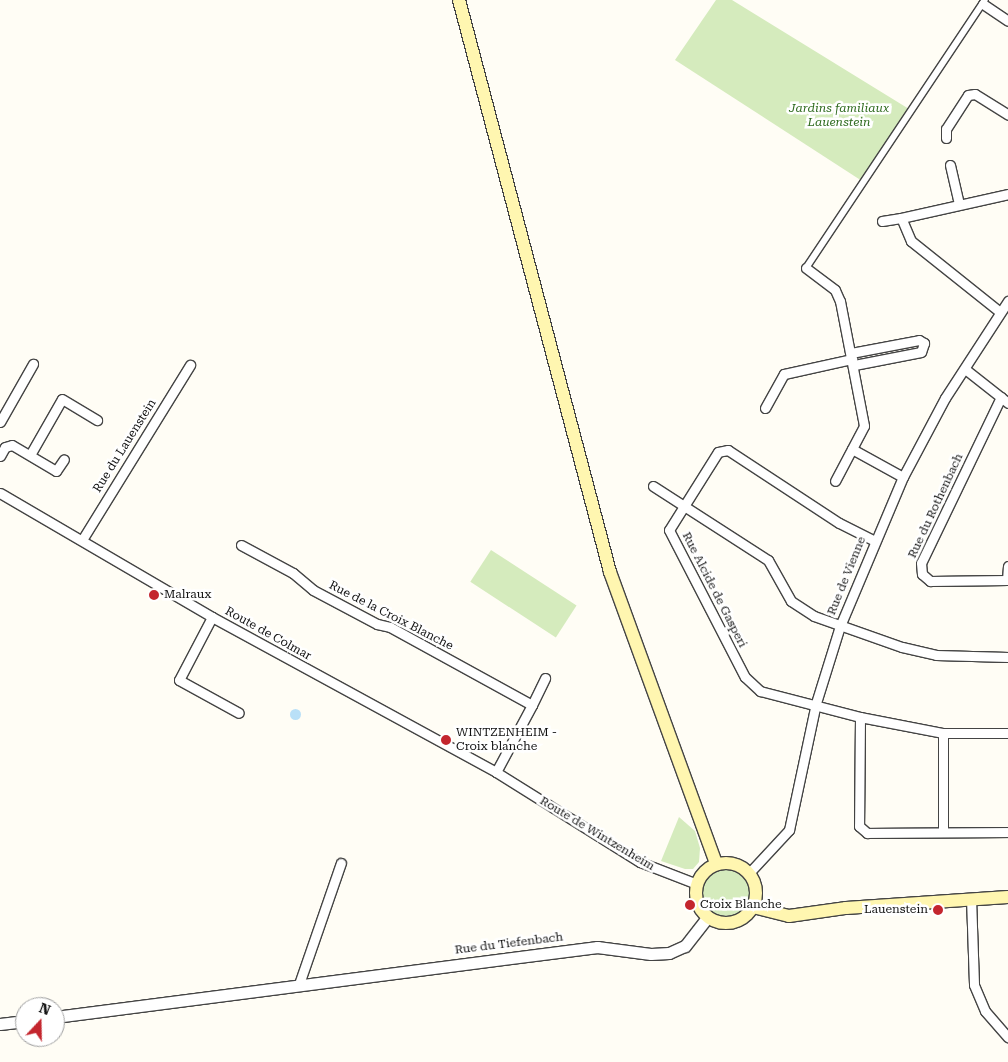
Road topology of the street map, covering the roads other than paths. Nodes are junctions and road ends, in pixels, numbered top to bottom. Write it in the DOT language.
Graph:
graph roads {
  1 [pos="459,0"];
  2 [pos="984,2"];
  3 [pos="1008,21"];
  4 [pos="1008,115"];
  5 [pos="946,138"];
  6 [pos="950,165"];
  7 [pos="1008,194"];
  8 [pos="959,204"];
  9 [pos="901,218"];
  10 [pos="882,221"];
  11 [pos="806,268"];
  12 [pos="1008,301"];
  13 [pos="1000,312"];
  14 [pos="852,359"];
  15 [pos="33,364"];
  16 [pos="190,365"];
  17 [pos="965,369"];
  18 [pos="1005,400"];
  19 [pos="765,408"];
  20 [pos="97,420"];
  21 [pos="0,422"];
  22 [pos="852,448"];
  23 [pos="30,455"];
  24 [pos="0,456"];
  25 [pos="64,459"];
  26 [pos="903,476"];
  27 [pos="835,481"];
  28 [pos="653,486"];
  29 [pos="0,493"];
  30 [pos="683,506"];
  31 [pos="82,540"];
  32 [pos="875,540"];
  33 [pos="241,545"];
  34 [pos="1008,566"];
  35 [pos="1008,580"];
  36 [pos="212,617"];
  37 [pos="840,626"];
  38 [pos="1008,656"];
  39 [pos="545,678"];
  40 [pos="816,703"];
  41 [pos="532,705"];
  42 [pos="239,713"];
  43 [pos="860,717"];
  44 [pos="943,733"];
  45 [pos="1008,733"];
  46 [pos="499,774"];
  47 [pos="943,830"];
  48 [pos="1008,832"];
  49 [pos="341,863"];
  50 [pos="716,864"];
  51 [pos="749,873"];
  52 [pos="696,884"];
  53 [pos="1008,897"];
  54 [pos="971,898"];
  55 [pos="753,907"];
  56 [pos="708,918"];
  57 [pos="299,984"];
  58 [pos="65,1016"];
  59 [pos="15,1022"];
  60 [pos="0,1024"];
  61 [pos="1008,1037"];
  1 -- 50 [label="main road"];
  2 -- 3 [label="street"];
  2 -- 11 [label="street"];
  4 -- 5 [label="street"];
  6 -- 8 [label="street"];
  7 -- 8 [label="street"];
  8 -- 9 [label="street"];
  9 -- 10 [label="street"];
  9 -- 13 [label="street"];
  11 -- 14 [label="street"];
  12 -- 13 [label="street, Rue de Vienne"];
  13 -- 17 [label="street, Rue de Vienne"];
  14 -- 14 [label="street"];
  14 -- 19 [label="street"];
  14 -- 22 [label="street"];
  15 -- 21 [label="street"];
  16 -- 31 [label="street, Rue du Lauenstein"];
  17 -- 18 [label="street"];
  17 -- 26 [label="street, Rue de Vienne"];
  18 -- 35 [label="street, Rue du Rothenbach"];
  20 -- 23 [label="street"];
  22 -- 26 [label="street"];
  22 -- 27 [label="street"];
  23 -- 24 [label="street"];
  23 -- 25 [label="street"];
  26 -- 32 [label="street, Rue de Vienne"];
  28 -- 30 [label="street"];
  29 -- 31 [label="street, Route de Colmar"];
  30 -- 32 [label="street, Rue Alcide de Gasperi"];
  30 -- 37 [label="street"];
  30 -- 40 [label="street, Rue Alcide de Gasperi"];
  31 -- 36 [label="street, Route de Colmar"];
  32 -- 37 [label="street, Rue de Vienne"];
  33 -- 41 [label="street, Rue de la Croix Blanche"];
  34 -- 35 [label="street"];
  36 -- 42 [label="street"];
  36 -- 46 [label="street, Route de Colmar"];
  37 -- 38 [label="street"];
  37 -- 40 [label="street, Rue de Vienne"];
  39 -- 41 [label="street"];
  40 -- 43 [label="street"];
  40 -- 51 [label="street, Rue de Vienne"];
  41 -- 46 [label="street"];
  43 -- 44 [label="street"];
  43 -- 47 [label="street"];
  44 -- 45 [label="street"];
  44 -- 47 [label="street"];
  46 -- 52 [label="street, Route de Wintzenheim"];
  47 -- 48 [label="street"];
  49 -- 57 [label="street"];
  50 -- 51 [label="main road"];
  50 -- 52 [label="main road"];
  51 -- 55 [label="main road"];
  52 -- 56 [label="main road"];
  53 -- 54 [label="main road"];
  54 -- 55 [label="main road"];
  54 -- 61 [label="street"];
  55 -- 56 [label="main road"];
  56 -- 57 [label="street, Rue du Tiefenbach"];
  57 -- 58 [label="street, Rue du Tiefenbach"];
  59 -- 60 [label="street"];
}
